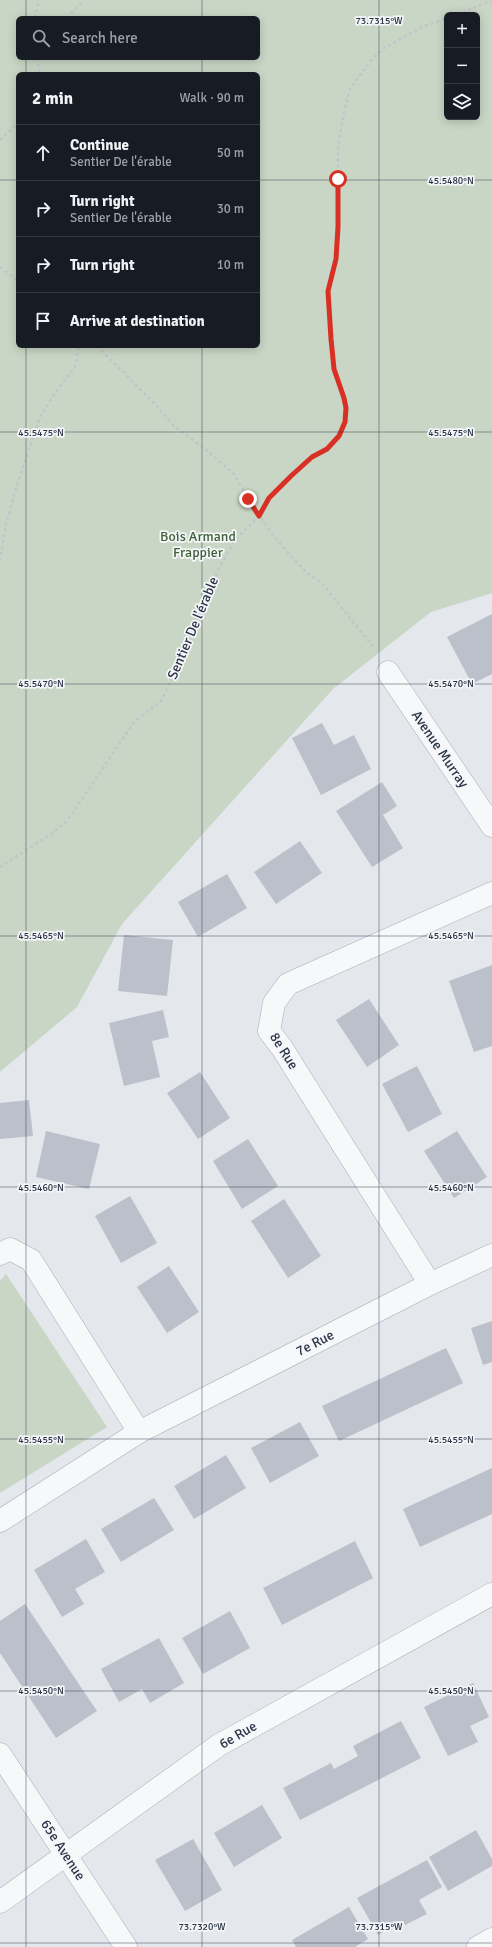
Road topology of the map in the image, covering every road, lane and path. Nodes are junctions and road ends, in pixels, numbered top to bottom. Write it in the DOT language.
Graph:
graph roads {
  1 [pos="39,0"];
  2 [pos="84,0"];
  3 [pos="492,0"];
  4 [pos="464,12"];
  5 [pos="35,16"];
  6 [pos="69,16"];
  7 [pos="444,19"];
  8 [pos="37,60"];
  9 [pos="40,72"];
  10 [pos="16,125"];
  11 [pos="0,140"];
  12 [pos="0,267"];
  13 [pos="16,279"];
  14 [pos="79,348"];
  15 [pos="99,348"];
  16 [pos="259,516"];
  17 [pos="0,561"];
  18 [pos="383,663"];
  19 [pos="492,826"];
  20 [pos="0,867"];
  21 [pos="492,893"];
  22 [pos="0,1254"];
  23 [pos="492,1255"];
  24 [pos="430,1284"];
  25 [pos="139,1432"];
  26 [pos="0,1521"];
  27 [pos="492,1594"];
  28 [pos="0,1754"];
  29 [pos="66,1854"];
  30 [pos="0,1902"];
  31 [pos="492,1939"];
  32 [pos="126,1947"];
  33 [pos="478,1947"];
  1 -- 5 [label="path"];
  2 -- 6 [label="path"];
  3 -- 4 [label="path"];
  7 -- 16 [label="path, Sentier De l'érable"];
  8 -- 9 [label="path"];
  10 -- 11 [label="path"];
  12 -- 13 [label="path"];
  14 -- 17 [label="path"];
  15 -- 16 [label="path"];
  16 -- 18 [label="path"];
  16 -- 20 [label="path, Sentier De l'érable"];
  18 -- 19 [label="street, Avenue Murray"];
  21 -- 24 [label="street, 8e Rue"];
  22 -- 25 [label="street"];
  23 -- 24 [label="street, 7e Rue"];
  24 -- 25 [label="street, 7e Rue"];
  25 -- 26 [label="street, 7e Rue"];
  27 -- 29 [label="street, 6e Rue"];
  28 -- 29 [label="street, 65e Avenue"];
  29 -- 30 [label="street, 6e Rue"];
  29 -- 32 [label="street, 65e Avenue"];
  31 -- 33 [label="street"];
}
